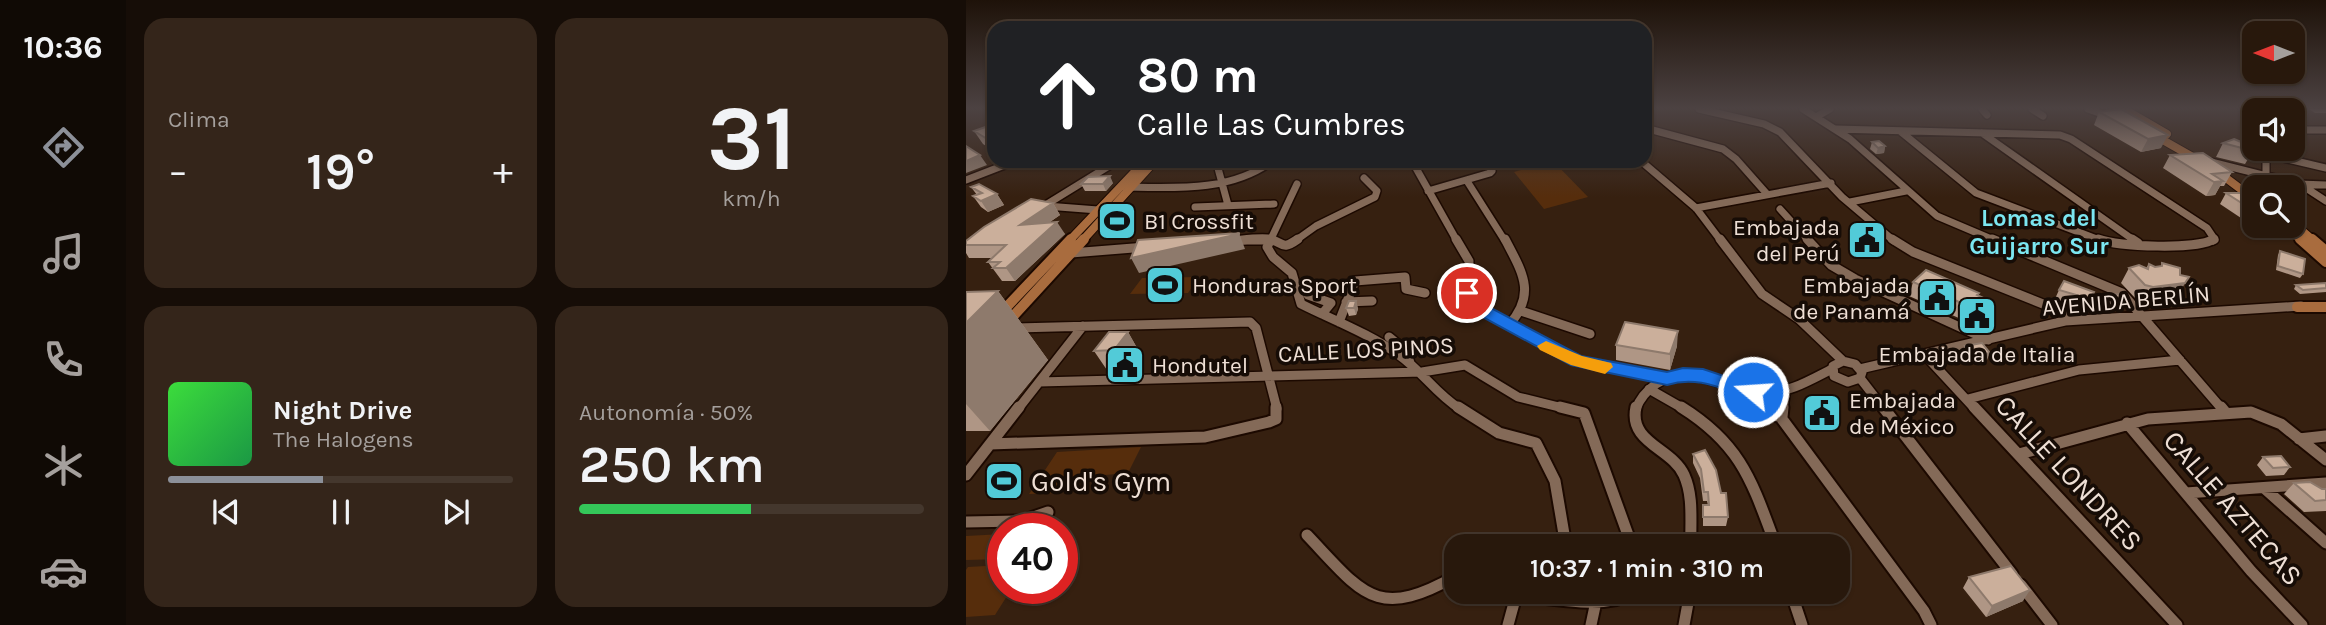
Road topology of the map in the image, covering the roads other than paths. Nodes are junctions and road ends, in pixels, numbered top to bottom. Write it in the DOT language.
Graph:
graph roads {
  1 [pos="1683,138"];
  2 [pos="1784,138"];
  3 [pos="1909,138"];
  4 [pos="1991,138"];
  5 [pos="2067,138"];
  6 [pos="2165,138"];
  7 [pos="2171,138"];
  8 [pos="1850,139"];
  9 [pos="2207,161"];
  10 [pos="997,168"];
  11 [pos="1106,168"];
  12 [pos="1140,168"];
  13 [pos="1147,168"];
  14 [pos="1218,168"];
  15 [pos="1260,168"];
  16 [pos="1416,168"];
  17 [pos="1490,168"];
  18 [pos="1650,168"];
  19 [pos="2326,168"];
  20 [pos="2262,175"];
  21 [pos="2266,175"];
  22 [pos="1364,178"];
  23 [pos="966,180"];
  24 [pos="1467,181"];
  25 [pos="1221,182"];
  26 [pos="1831,183"];
  27 [pos="1297,184"];
  28 [pos="2242,184"];
  29 [pos="2305,184"];
  30 [pos="2326,185"];
  31 [pos="1125,187"];
  32 [pos="2305,188"];
  33 [pos="2242,189"];
  34 [pos="1428,191"];
  35 [pos="1906,191"];
  36 [pos="1767,194"];
  37 [pos="2326,201"];
  38 [pos="1850,202"];
  39 [pos="1274,204"];
  40 [pos="1228,205"];
  41 [pos="1195,207"];
  42 [pos="1696,208"];
  43 [pos="1780,209"];
  44 [pos="1098,210"];
  45 [pos="2305,236"];
  46 [pos="2303,238"];
  47 [pos="1270,239"];
  48 [pos="1220,242"];
  49 [pos="2138,243"];
  50 [pos="1151,247"];
  51 [pos="2326,252"];
  52 [pos="1071,253"];
  53 [pos="2326,262"];
  54 [pos="1425,293"];
  55 [pos="1308,295"];
  56 [pos="2021,295"];
  57 [pos="1372,301"];
  58 [pos="1346,302"];
  59 [pos="2323,304"];
  60 [pos="2297,307"];
  61 [pos="1521,311"];
  62 [pos="1322,314"];
  63 [pos="2142,316"];
  64 [pos="2082,320"];
  65 [pos="1339,321"];
  66 [pos="2065,321"];
  67 [pos="1083,326"];
  68 [pos="1509,326"];
  69 [pos="997,327"];
  70 [pos="1590,334"];
  71 [pos="1389,337"];
  72 [pos="1988,340"];
  73 [pos="1925,355"];
  74 [pos="2180,360"];
  75 [pos="1843,361"];
  76 [pos="1410,363"];
  77 [pos="1422,372"];
  78 [pos="1835,374"];
  79 [pos="1270,376"];
  80 [pos="1858,376"];
  81 [pos="1667,378"];
  82 [pos="1039,382"];
  83 [pos="1786,388"];
  84 [pos="1649,389"];
  85 [pos="1741,389"];
  86 [pos="1770,393"];
  87 [pos="1968,399"];
  88 [pos="2226,414"];
  89 [pos="1782,419"];
  90 [pos="2127,423"];
  91 [pos="2326,436"];
  92 [pos="2298,439"];
  93 [pos="990,444"];
  94 [pos="2019,454"];
  95 [pos="2326,460"];
  96 [pos="966,475"];
  97 [pos="2326,483"];
  98 [pos="2264,488"];
  99 [pos="2186,493"];
  100 [pos="1048,512"];
  101 [pos="966,522"];
  102 [pos="1564,534"];
  103 [pos="1628,534"];
  104 [pos="1691,534"];
  105 [pos="1771,534"];
  106 [pos="1307,535"];
  107 [pos="2326,543"];
  108 [pos="1444,582"];
  109 [pos="1514,604"];
  110 [pos="1596,604"];
  111 [pos="1688,604"];
  112 [pos="1795,604"];
  113 [pos="1508,625"];
  114 [pos="1591,625"];
  115 [pos="1684,625"];
  116 [pos="1802,625"];
  117 [pos="1931,625"];
  118 [pos="2052,625"];
  119 [pos="2177,625"];
  120 [pos="2302,625"];
  1 -- 36 [label="street"];
  2 -- 26 [label="street"];
  3 -- 49 [label="street"];
  4 -- 49 [label="street"];
  5 -- 49 [label="street"];
  6 -- 9 [label="main road"];
  7 -- 9 [label="main road"];
  8 -- 35 [label="street"];
  9 -- 20 [label="street"];
  9 -- 28 [label="main road"];
  9 -- 33 [label="main road"];
  10 -- 23 [label="street"];
  11 -- 44 [label="street"];
  12 -- 31 [label="main road"];
  13 -- 31 [label="main road"];
  14 -- 25 [label="street"];
  15 -- 25 [label="street"];
  16 -- 34 [label="street"];
  17 -- 24 [label="street"];
  18 -- 42 [label="street"];
  19 -- 21 [label="street"];
  22 -- 47 [label="street"];
  24 -- 34 [label="street"];
  24 -- 61 [label="street"];
  25 -- 31 [label="street"];
  25 -- 40 [label="street"];
  26 -- 36 [label="street"];
  26 -- 38 [label="street"];
  27 -- 47 [label="street"];
  29 -- 30 [label="street"];
  31 -- 44 [label="main road"];
  31 -- 52 [label="main road"];
  32 -- 37 [label="street"];
  34 -- 68 [label="street"];
  35 -- 38 [label="street"];
  35 -- 63 [label="street"];
  36 -- 42 [label="street"];
  38 -- 56 [label="street"];
  39 -- 40 [label="street"];
  40 -- 41 [label="street"];
  42 -- 75 [label="street"];
  43 -- 72 [label="street"];
  44 -- 69 [label="main road"];
  45 -- 51 [label="main road"];
  46 -- 53 [label="main road"];
  47 -- 48 [label="street"];
  47 -- 62 [label="street"];
  50 -- 52 [label="street"];
  52 -- 69 [label="main road"];
  54 -- 58 [label="street"];
  55 -- 62 [label="street"];
  56 -- 64 [label="street"];
  56 -- 66 [label="street"];
  57 -- 58 [label="street"];
  58 -- 65 [label="street"];
  59 -- 60 [label="main road"];
  60 -- 63 [label="street, AVENIDA BERLÍN"];
  61 -- 68 [label="street"];
  61 -- 70 [label="street"];
  62 -- 65 [label="street"];
  63 -- 64 [label="street, AVENIDA BERLÍN"];
  63 -- 74 [label="street"];
  64 -- 66 [label="street, AVENIDA BERLÍN"];
  65 -- 76 [label="street"];
  66 -- 72 [label="street, AVENIDA BERLÍN"];
  67 -- 69 [label="street"];
  67 -- 79 [label="street"];
  67 -- 82 [label="street"];
  68 -- 81 [label="street"];
  71 -- 76 [label="street"];
  72 -- 73 [label="street, AVENIDA BERLÍN"];
  73 -- 80 [label="street, AVENIDA BERLÍN"];
  73 -- 87 [label="street, CALLE LONDRES"];
  74 -- 87 [label="street"];
  74 -- 88 [label="street"];
  75 -- 78 [label="street"];
  75 -- 80 [label="street"];
  76 -- 77 [label="street"];
  77 -- 79 [label="street, CALLE LOS PINOS"];
  77 -- 102 [label="street"];
  77 -- 103 [label="street, CALLE LOS PINOS"];
  78 -- 80 [label="street"];
  78 -- 83 [label="street"];
  79 -- 82 [label="street, CALLE LOS PINOS"];
  79 -- 93 [label="street"];
  80 -- 118 [label="street"];
  81 -- 84 [label="street"];
  81 -- 85 [label="street"];
  82 -- 93 [label="street"];
  83 -- 86 [label="street"];
  83 -- 89 [label="street"];
  84 -- 104 [label="street"];
  84 -- 105 [label="street"];
  85 -- 86 [label="street"];
  85 -- 89 [label="street"];
  86 -- 89 [label="street"];
  87 -- 94 [label="street, CALLE LONDRES"];
  88 -- 90 [label="street"];
  88 -- 92 [label="street"];
  89 -- 117 [label="street"];
  90 -- 94 [label="street"];
  90 -- 99 [label="street, CALLE AZTECAS"];
  91 -- 92 [label="street"];
  92 -- 95 [label="street"];
  93 -- 96 [label="street"];
  94 -- 119 [label="street, CALLE LONDRES"];
  97 -- 98 [label="street"];
  98 -- 99 [label="street"];
  98 -- 107 [label="street"];
  99 -- 120 [label="street, CALLE AZTECAS"];
  100 -- 101 [label="street"];
  106 -- 108 [label="street"];
  109 -- 113 [label="street"];
  110 -- 114 [label="street"];
  111 -- 115 [label="street"];
  112 -- 116 [label="street"];
}
